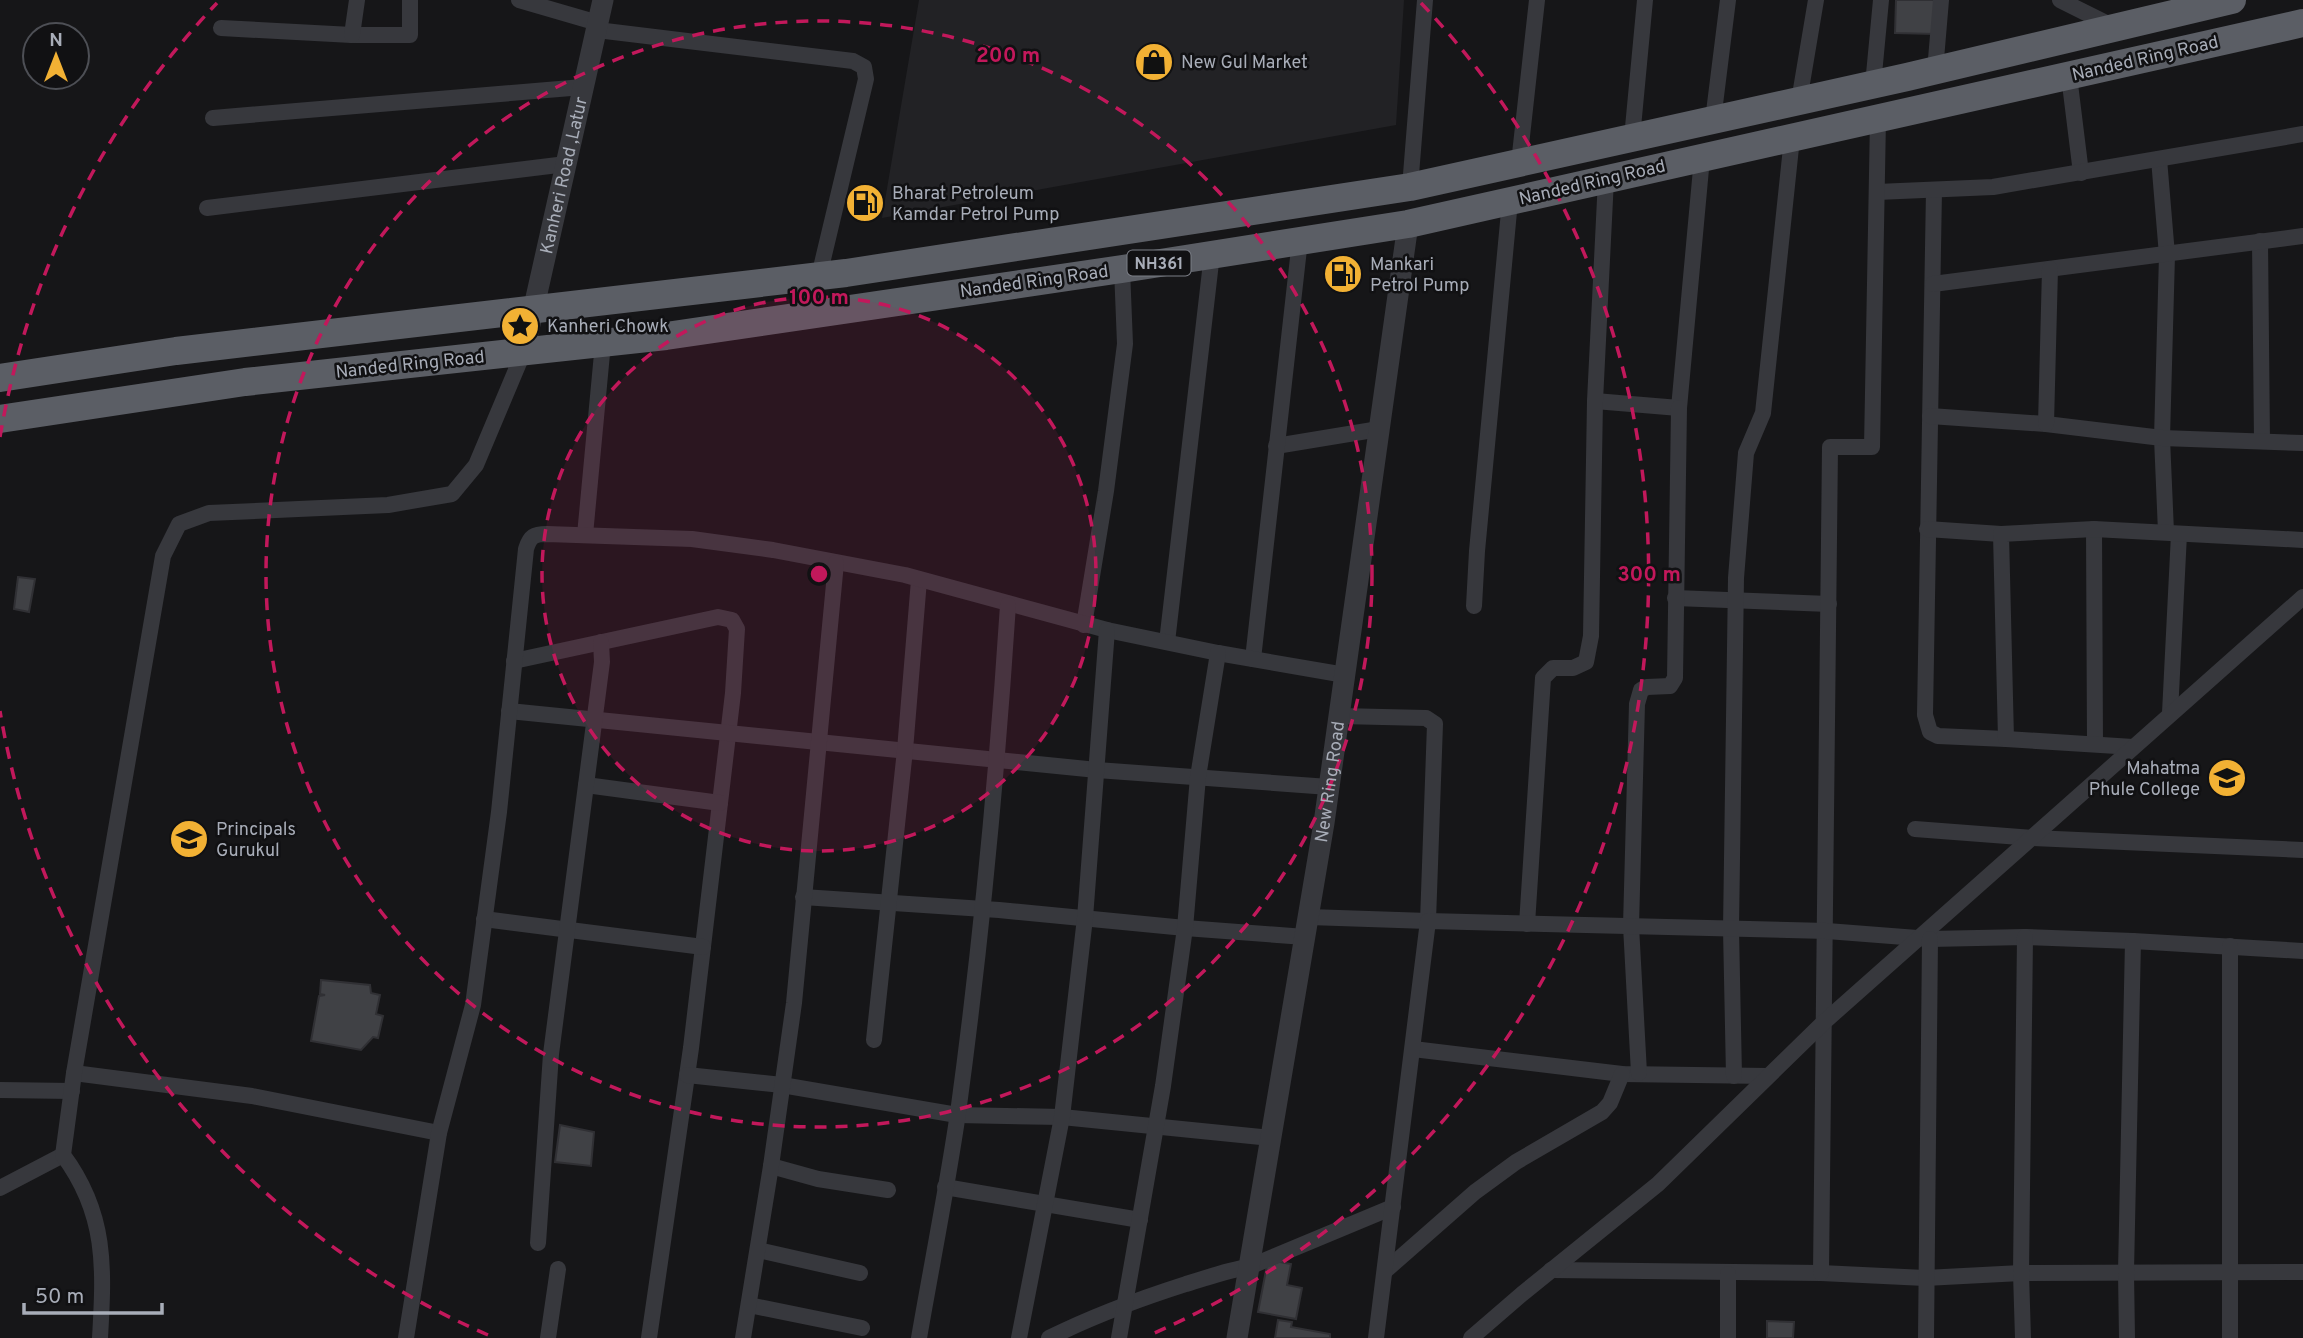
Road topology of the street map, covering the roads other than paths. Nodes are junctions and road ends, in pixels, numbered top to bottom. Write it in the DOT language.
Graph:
graph roads {
  1 [pos="357,0"];
  2 [pos="410,0"];
  3 [pos="519,0"];
  4 [pos="603,0"];
  5 [pos="1425,0"];
  6 [pos="1537,0"];
  7 [pos="1645,0"];
  8 [pos="1728,0"];
  9 [pos="1816,0"];
  10 [pos="1881,0"];
  11 [pos="1941,0"];
  12 [pos="2060,0"];
  13 [pos="2232,0"];
  14 [pos="2303,23"];
  15 [pos="597,26"];
  16 [pos="2114,27"];
  17 [pos="221,28"];
  18 [pos="352,35"];
  19 [pos="1935,71"];
  20 [pos="2069,76"];
  21 [pos="1873,85"];
  22 [pos="583,87"];
  23 [pos="1799,101"];
  24 [pos="213,118"];
  25 [pos="1878,119"];
  26 [pos="1713,120"];
  27 [pos="2303,134"];
  28 [pos="1632,138"];
  29 [pos="1792,138"];
  30 [pos="1702,158"];
  31 [pos="2158,159"];
  32 [pos="1519,163"];
  33 [pos="566,164"];
  34 [pos="2081,173"];
  35 [pos="1606,179"];
  36 [pos="1410,187"];
  37 [pos="1934,190"];
  38 [pos="1877,192"];
  39 [pos="1510,201"];
  40 [pos="207,208"];
  41 [pos="1408,224"];
  42 [pos="2303,236"];
  43 [pos="1300,240"];
  44 [pos="2260,242"];
  45 [pos="1212,254"];
  46 [pos="2167,255"];
  47 [pos="1122,269"];
  48 [pos="2050,269"];
  49 [pos="819,276"];
  50 [pos="1933,284"];
  51 [pos="533,309"];
  52 [pos="603,343"];
  53 [pos="524,351"];
  54 [pos="0,378"];
  55 [pos="1595,401"];
  56 [pos="1679,408"];
  57 [pos="1930,416"];
  58 [pos="0,419"];
  59 [pos="2046,424"];
  60 [pos="1379,429"];
  61 [pos="2162,438"];
  62 [pos="2262,441"];
  63 [pos="2303,443"];
  64 [pos="1276,446"];
  65 [pos="1927,529"];
  66 [pos="2094,529"];
  67 [pos="2172,533"];
  68 [pos="2001,534"];
  69 [pos="585,535"];
  70 [pos="2303,540"];
  71 [pos="836,562"];
  72 [pos="919,580"];
  73 [pos="2303,597"];
  74 [pos="1675,598"];
  75 [pos="1736,599"];
  76 [pos="1829,604"];
  77 [pos="1008,605"];
  78 [pos="1474,606"];
  79 [pos="1084,625"];
  80 [pos="1107,630"];
  81 [pos="601,642"];
  82 [pos="1167,642"];
  83 [pos="1218,653"];
  84 [pos="1253,659"];
  85 [pos="514,661"];
  86 [pos="1345,675"];
  87 [pos="509,711"];
  88 [pos="2170,713"];
  89 [pos="1340,716"];
  90 [pos="594,719"];
  91 [pos="729,732"];
  92 [pos="2006,739"];
  93 [pos="819,741"];
  94 [pos="2095,744"];
  95 [pos="2133,747"];
  96 [pos="905,750"];
  97 [pos="998,760"];
  98 [pos="1097,770"];
  99 [pos="1198,777"];
  100 [pos="586,785"];
  101 [pos="1329,787"];
  102 [pos="720,803"];
  103 [pos="1915,829"];
  104 [pos="2033,838"];
  105 [pos="2303,850"];
  106 [pos="803,897"];
  107 [pos="888,903"];
  108 [pos="983,909"];
  109 [pos="1085,918"];
  110 [pos="484,919"];
  111 [pos="1428,921"];
  112 [pos="1527,924"];
  113 [pos="1631,926"];
  114 [pos="1307,927"];
  115 [pos="567,928"];
  116 [pos="1185,928"];
  117 [pos="1731,929"];
  118 [pos="1827,931"];
  119 [pos="2025,937"];
  120 [pos="1925,938"];
  121 [pos="2133,940"];
  122 [pos="2230,946"];
  123 [pos="703,947"];
  124 [pos="2303,951"];
  125 [pos="1823,1023"];
  126 [pos="874,1040"];
  127 [pos="1413,1049"];
  128 [pos="74,1073"];
  129 [pos="1639,1073"];
  130 [pos="1622,1074"];
  131 [pos="688,1075"];
  132 [pos="1734,1076"];
  133 [pos="1768,1076"];
  134 [pos="782,1085"];
  135 [pos="0,1090"];
  136 [pos="72,1091"];
  137 [pos="957,1115"];
  138 [pos="1062,1117"];
  139 [pos="1156,1126"];
  140 [pos="439,1133"];
  141 [pos="1271,1138"];
  142 [pos="63,1155"];
  143 [pos="771,1166"];
  144 [pos="945,1187"];
  145 [pos="0,1188"];
  146 [pos="888,1189"];
  147 [pos="1044,1204"];
  148 [pos="1393,1207"];
  149 [pos="1140,1220"];
  150 [pos="538,1243"];
  151 [pos="758,1250"];
  152 [pos="1249,1267"];
  153 [pos="558,1269"];
  154 [pos="1551,1270"];
  155 [pos="1385,1271"];
  156 [pos="2126,1272"];
  157 [pos="2229,1272"];
  158 [pos="2303,1272"];
  159 [pos="860,1273"];
  160 [pos="1821,1273"];
  161 [pos="2021,1273"];
  162 [pos="1728,1274"];
  163 [pos="1925,1278"];
  164 [pos="749,1305"];
  165 [pos="1124,1306"];
  166 [pos="862,1328"];
  167 [pos="100,1338"];
  168 [pos="406,1338"];
  169 [pos="548,1338"];
  170 [pos="649,1338"];
  171 [pos="743,1338"];
  172 [pos="919,1338"];
  173 [pos="1019,1338"];
  174 [pos="1049,1338"];
  175 [pos="1119,1338"];
  176 [pos="1237,1338"];
  177 [pos="1376,1338"];
  178 [pos="1471,1338"];
  179 [pos="1728,1338"];
  180 [pos="1926,1338"];
  181 [pos="2023,1338"];
  182 [pos="2127,1338"];
  183 [pos="2230,1338"];
  1 -- 18 [label="street"];
  2 -- 18 [label="street"];
  3 -- 15 [label="street"];
  4 -- 15 [label="street, Kanheri Road ,Latur"];
  5 -- 36 [label="street"];
  6 -- 32 [label="street"];
  7 -- 28 [label="street"];
  8 -- 26 [label="street"];
  9 -- 23 [label="street"];
  10 -- 21 [label="street"];
  11 -- 19 [label="street"];
  12 -- 16 [label="street"];
  13 -- 16 [label="highway, NH361"];
  14 -- 20 [label="highway, Nanded Ring Road / NH361"];
  15 -- 22 [label="street, Kanheri Road ,Latur"];
  15 -- 49 [label="street"];
  16 -- 19 [label="highway, NH361"];
  17 -- 18 [label="street"];
  19 -- 21 [label="highway, NH361"];
  20 -- 25 [label="highway, Nanded Ring Road / NH361"];
  20 -- 34 [label="street"];
  21 -- 23 [label="highway, NH361"];
  22 -- 24 [label="street"];
  22 -- 33 [label="street, Kanheri Road ,Latur"];
  23 -- 26 [label="highway, NH361"];
  25 -- 29 [label="highway, Nanded Ring Road / NH361"];
  25 -- 38 [label="street"];
  26 -- 28 [label="highway, NH361"];
  27 -- 31 [label="street"];
  28 -- 32 [label="highway, NH361"];
  29 -- 30 [label="highway, Nanded Ring Road / NH361"];
  29 -- 75 [label="street"];
  30 -- 35 [label="highway, Nanded Ring Road / NH361"];
  30 -- 56 [label="street"];
  31 -- 34 [label="street"];
  31 -- 46 [label="street"];
  32 -- 36 [label="highway, NH361"];
  33 -- 40 [label="street"];
  33 -- 51 [label="street, Kanheri Road ,Latur"];
  34 -- 37 [label="street"];
  35 -- 39 [label="highway, Nanded Ring Road / NH361"];
  35 -- 55 [label="street"];
  36 -- 49 [label="highway, NH361"];
  37 -- 38 [label="street"];
  37 -- 50 [label="street"];
  38 -- 76 [label="street"];
  39 -- 41 [label="highway, Nanded Ring Road / NH361"];
  39 -- 78 [label="street"];
  41 -- 43 [label="highway, Nanded Ring Road / NH361"];
  41 -- 60 [label="street, New Ring Road"];
  42 -- 44 [label="street"];
  43 -- 45 [label="highway, Nanded Ring Road / NH361"];
  43 -- 64 [label="street"];
  44 -- 46 [label="street"];
  44 -- 62 [label="street"];
  45 -- 47 [label="highway, Nanded Ring Road / NH361"];
  45 -- 82 [label="street"];
  46 -- 48 [label="street"];
  46 -- 61 [label="street"];
  47 -- 52 [label="highway, Nanded Ring Road / NH361"];
  47 -- 79 [label="street"];
  48 -- 50 [label="street"];
  48 -- 59 [label="street"];
  49 -- 51 [label="highway, NH361"];
  50 -- 57 [label="street"];
  51 -- 53 [label="street, Kanheri Road ,Latur"];
  51 -- 54 [label="highway, NH361"];
  52 -- 53 [label="highway, Nanded Ring Road / NH361"];
  52 -- 69 [label="street"];
  53 -- 58 [label="highway, Nanded Ring Road / NH361"];
  53 -- 128 [label="street"];
  55 -- 56 [label="street"];
  55 -- 112 [label="street"];
  56 -- 74 [label="street"];
  57 -- 59 [label="street"];
  57 -- 65 [label="street"];
  59 -- 61 [label="street"];
  60 -- 64 [label="street"];
  60 -- 86 [label="street, New Ring Road"];
  61 -- 62 [label="street"];
  61 -- 67 [label="street"];
  62 -- 63 [label="street"];
  64 -- 84 [label="street"];
  65 -- 68 [label="street"];
  65 -- 92 [label="street"];
  66 -- 67 [label="street"];
  66 -- 68 [label="street"];
  66 -- 94 [label="street"];
  67 -- 70 [label="street"];
  67 -- 88 [label="street"];
  68 -- 92 [label="street"];
  69 -- 71 [label="street"];
  69 -- 85 [label="street"];
  71 -- 72 [label="street"];
  71 -- 93 [label="street"];
  72 -- 77 [label="street"];
  72 -- 96 [label="street"];
  73 -- 88 [label="street"];
  74 -- 75 [label="street"];
  74 -- 113 [label="street"];
  75 -- 76 [label="street"];
  75 -- 117 [label="street"];
  76 -- 118 [label="street"];
  77 -- 79 [label="street"];
  77 -- 97 [label="street"];
  79 -- 80 [label="street"];
  80 -- 82 [label="street"];
  80 -- 98 [label="street"];
  81 -- 85 [label="street"];
  81 -- 90 [label="street"];
  81 -- 91 [label="street"];
  82 -- 83 [label="street"];
  83 -- 84 [label="street"];
  83 -- 99 [label="street"];
  84 -- 86 [label="street"];
  85 -- 87 [label="street"];
  86 -- 89 [label="street, New Ring Road"];
  87 -- 90 [label="street"];
  87 -- 110 [label="street"];
  88 -- 95 [label="street"];
  89 -- 101 [label="street, New Ring Road"];
  89 -- 111 [label="street"];
  90 -- 91 [label="street"];
  90 -- 100 [label="street"];
  91 -- 93 [label="street"];
  91 -- 102 [label="street"];
  92 -- 94 [label="street"];
  93 -- 96 [label="street"];
  93 -- 106 [label="street"];
  94 -- 95 [label="street"];
  95 -- 104 [label="street"];
  96 -- 97 [label="street"];
  96 -- 107 [label="street"];
  97 -- 98 [label="street"];
  97 -- 108 [label="street"];
  98 -- 99 [label="street"];
  98 -- 109 [label="street"];
  99 -- 101 [label="street"];
  99 -- 116 [label="street"];
  100 -- 102 [label="street"];
  100 -- 115 [label="street"];
  101 -- 114 [label="street, New Ring Road"];
  102 -- 123 [label="street"];
  103 -- 104 [label="street"];
  104 -- 105 [label="street"];
  104 -- 120 [label="street"];
  106 -- 107 [label="street"];
  106 -- 134 [label="street"];
  107 -- 108 [label="street"];
  107 -- 126 [label="street"];
  108 -- 109 [label="street"];
  108 -- 137 [label="street"];
  109 -- 116 [label="street"];
  109 -- 138 [label="street"];
  110 -- 115 [label="street"];
  110 -- 140 [label="street"];
  111 -- 112 [label="street"];
  111 -- 114 [label="street"];
  111 -- 127 [label="street"];
  112 -- 113 [label="street"];
  113 -- 117 [label="street"];
  113 -- 129 [label="street"];
  114 -- 116 [label="street"];
  114 -- 141 [label="street, New Ring Road"];
  115 -- 123 [label="street"];
  115 -- 150 [label="street"];
  116 -- 139 [label="street"];
  117 -- 118 [label="street"];
  117 -- 132 [label="street"];
  118 -- 120 [label="street"];
  118 -- 125 [label="street"];
  119 -- 120 [label="street"];
  119 -- 121 [label="street"];
  119 -- 161 [label="street"];
  120 -- 125 [label="street"];
  120 -- 163 [label="street"];
  121 -- 122 [label="street"];
  121 -- 156 [label="street"];
  122 -- 124 [label="street"];
  122 -- 157 [label="street"];
  123 -- 131 [label="street"];
  125 -- 133 [label="street"];
  125 -- 160 [label="street"];
  127 -- 130 [label="street"];
  127 -- 148 [label="street"];
  128 -- 136 [label="street"];
  128 -- 140 [label="street"];
  129 -- 130 [label="street"];
  129 -- 132 [label="street"];
  130 -- 155 [label="street"];
  131 -- 134 [label="street"];
  131 -- 170 [label="street"];
  132 -- 133 [label="street"];
  133 -- 154 [label="street"];
  134 -- 137 [label="street"];
  134 -- 143 [label="street"];
  135 -- 136 [label="street"];
  136 -- 142 [label="street"];
  137 -- 138 [label="street"];
  137 -- 144 [label="street"];
  138 -- 139 [label="street"];
  138 -- 147 [label="street"];
  139 -- 141 [label="street"];
  139 -- 149 [label="street"];
  140 -- 168 [label="street"];
  141 -- 152 [label="street, New Ring Road"];
  142 -- 145 [label="street"];
  142 -- 167 [label="street"];
  143 -- 146 [label="street"];
  143 -- 151 [label="street"];
  144 -- 147 [label="street"];
  144 -- 172 [label="street"];
  147 -- 149 [label="street"];
  147 -- 173 [label="street"];
  148 -- 152 [label="street"];
  148 -- 155 [label="street"];
  149 -- 165 [label="street"];
  151 -- 159 [label="street"];
  151 -- 164 [label="street"];
  152 -- 165 [label="street"];
  152 -- 176 [label="street, New Ring Road"];
  153 -- 169 [label="street"];
  154 -- 162 [label="street"];
  154 -- 178 [label="street"];
  155 -- 177 [label="street"];
  156 -- 157 [label="street"];
  156 -- 161 [label="street"];
  156 -- 182 [label="street"];
  157 -- 158 [label="street"];
  157 -- 183 [label="street"];
  160 -- 162 [label="street"];
  160 -- 163 [label="street"];
  161 -- 163 [label="street"];
  161 -- 181 [label="street"];
  162 -- 179 [label="street"];
  163 -- 180 [label="street"];
  164 -- 166 [label="street"];
  164 -- 171 [label="street"];
  165 -- 174 [label="street"];
  165 -- 175 [label="street"];
}
